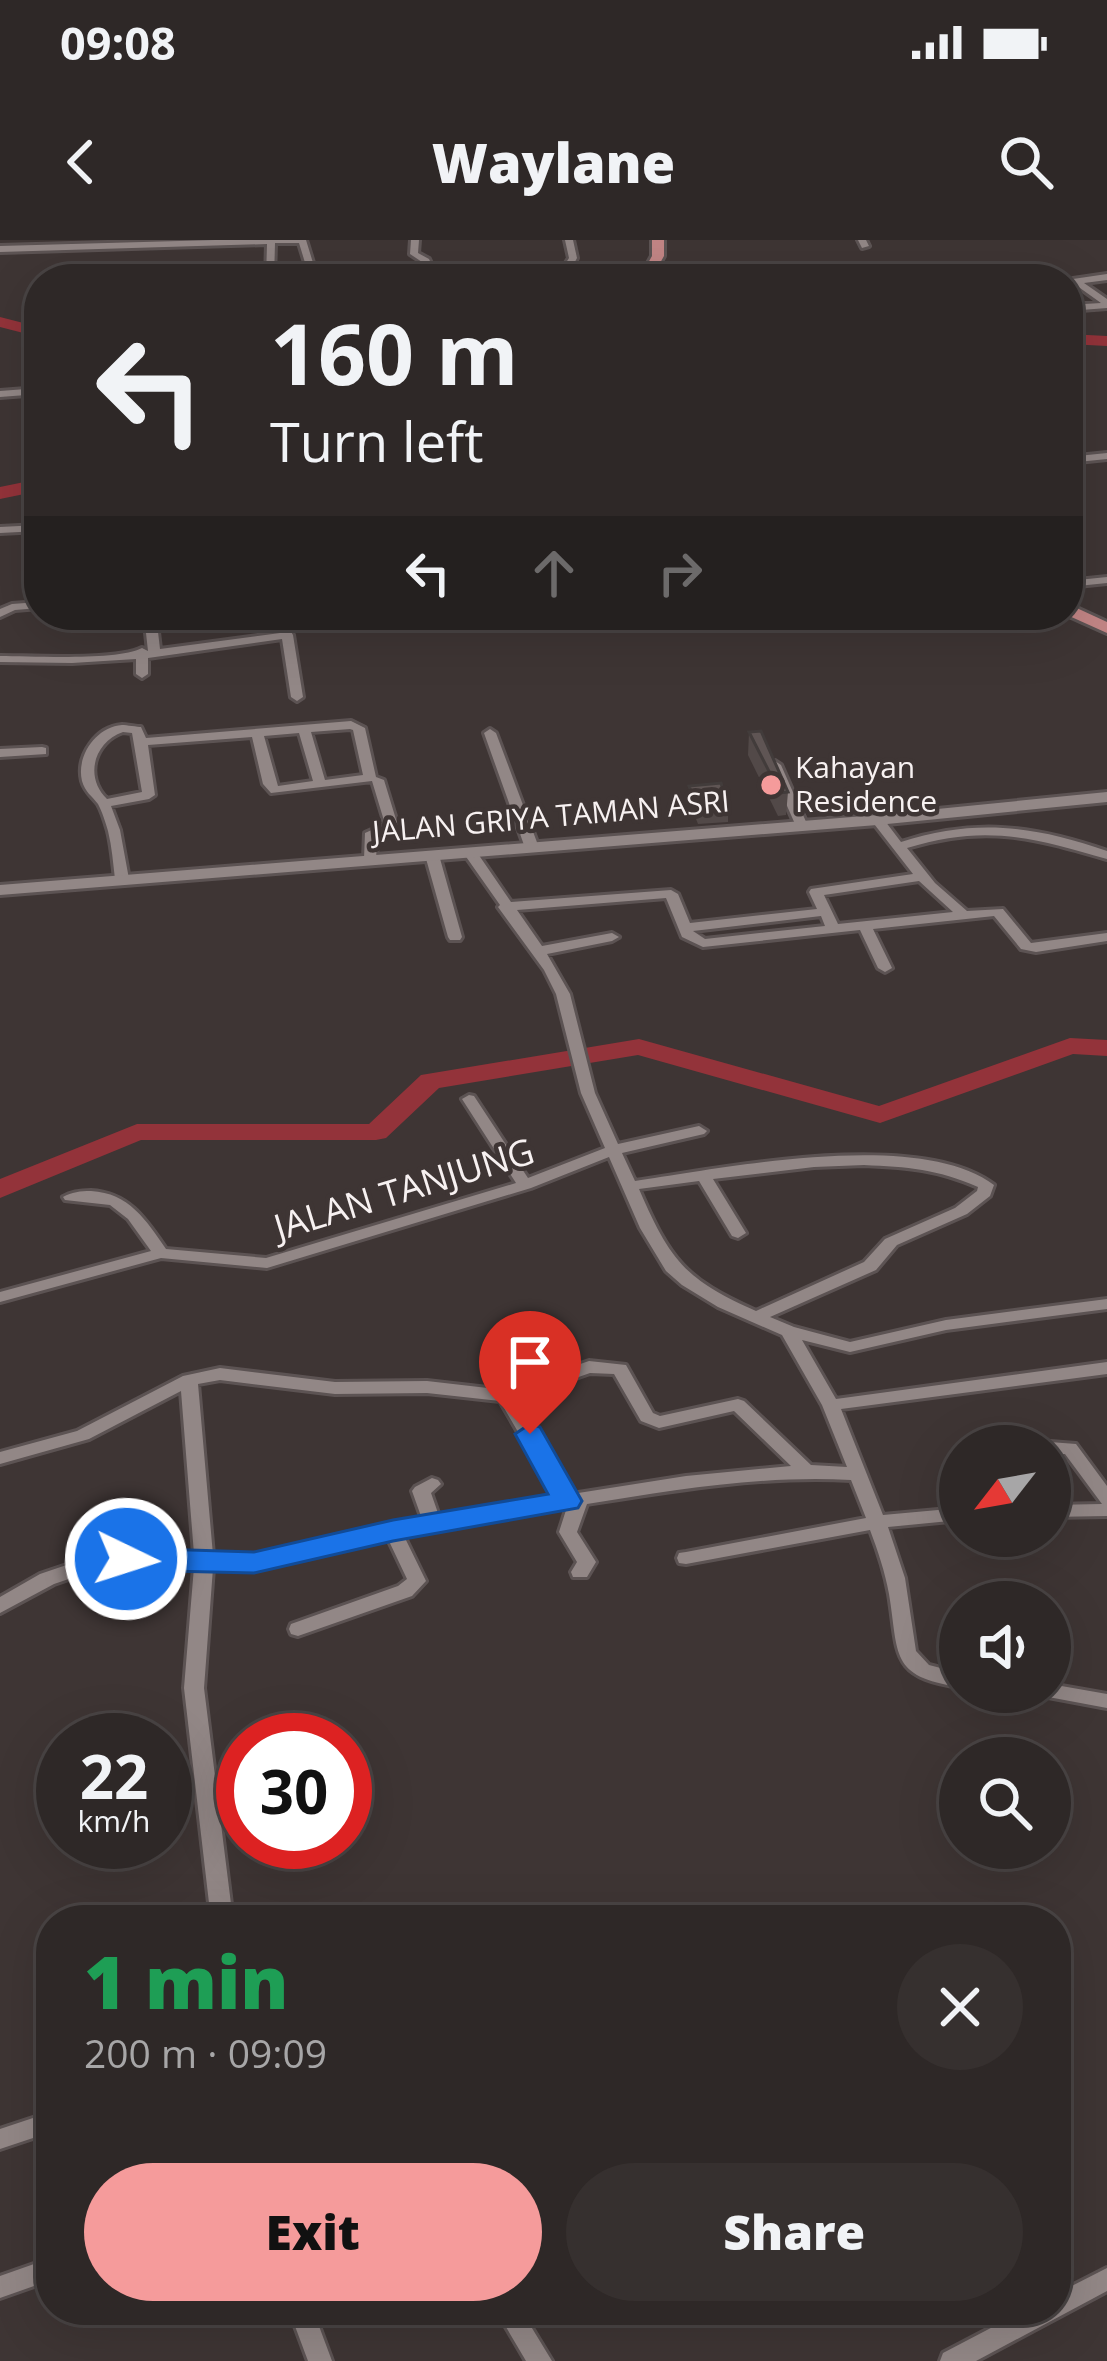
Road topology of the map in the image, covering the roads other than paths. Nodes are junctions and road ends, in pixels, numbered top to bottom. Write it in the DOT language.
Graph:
graph roads {
  1 [pos="301,240"];
  2 [pos="223,242"];
  3 [pos="271,242"];
  4 [pos="91,243"];
  5 [pos="0,248"];
  6 [pos="149,630"];
  7 [pos="284,630"];
  8 [pos="287,635"];
  9 [pos="148,651"];
  10 [pos="0,659"];
  11 [pos="70,660"];
  12 [pos="142,674"];
  13 [pos="54,677"];
  14 [pos="297,697"];
  15 [pos="304,730"];
  16 [pos="490,733"];
  17 [pos="257,734"];
  18 [pos="141,742"];
  19 [pos="42,751"];
  20 [pos="0,753"];
  21 [pos="770,754"];
  22 [pos="378,780"];
  23 [pos="320,784"];
  24 [pos="1107,796"];
  25 [pos="104,802"];
  26 [pos="878,820"];
  27 [pos="801,824"];
  28 [pos="531,845"];
  29 [pos="898,847"];
  30 [pos="469,851"];
  31 [pos="432,855"];
  32 [pos="1107,855"];
  33 [pos="370,859"];
  34 [pos="924,876"];
  35 [pos="122,879"];
  36 [pos="0,890"];
  37 [pos="505,907"];
  38 [pos="824,912"];
  39 [pos="964,915"];
  40 [pos="864,924"];
  41 [pos="685,928"];
  42 [pos="833,928"];
  43 [pos="455,937"];
  44 [pos="612,937"];
  45 [pos="1105,941"];
  46 [pos="538,951"];
  47 [pos="885,968"];
  48 [pos="470,1099"];
  49 [pos="699,1131"];
  50 [pos="613,1150"];
  51 [pos="704,1177"];
  52 [pos="525,1185"];
  53 [pos="630,1186"];
  54 [pos="71,1197"];
  55 [pos="738,1233"];
  56 [pos="161,1253"];
  57 [pos="0,1297"];
  58 [pos="1107,1304"];
  59 [pos="756,1317"];
  60 [pos="788,1331"];
  61 [pos="1107,1368"];
  62 [pos="189,1380"];
  63 [pos="506,1396"];
  64 [pos="832,1405"];
  65 [pos="1071,1449"];
  66 [pos="0,1458"];
  67 [pos="806,1471"];
  68 [pos="859,1474"];
  69 [pos="432,1484"];
  70 [pos="1107,1499"];
  71 [pos="573,1500"];
  72 [pos="1107,1510"];
  73 [pos="1071,1511"];
  74 [pos="104,1514"];
  75 [pos="939,1516"];
  76 [pos="877,1522"];
  77 [pos="432,1523"];
  78 [pos="393,1531"];
  79 [pos="109,1558"];
  80 [pos="686,1558"];
  81 [pos="203,1563"];
  82 [pos="580,1572"];
  83 [pos="0,1606"];
  84 [pos="298,1629"];
  85 [pos="939,1677"];
  86 [pos="1071,1694"];
  87 [pos="1101,1699"];
  88 [pos="1107,1718"];
  89 [pos="220,1905"];
  90 [pos="36,2127"];
  91 [pos="0,2139"];
  92 [pos="36,2275"];
  93 [pos="1107,2279"];
  94 [pos="0,2287"];
  95 [pos="1071,2298"];
  96 [pos="307,2325"];
  97 [pos="517,2325"];
  98 [pos="1020,2325"];
  99 [pos="320,2361"];
  100 [pos="540,2361"];
  101 [pos="952,2361"];
  1 -- 3 [label="street"];
  2 -- 3 [label="street"];
  2 -- 4 [label="street"];
  4 -- 5 [label="street"];
  6 -- 9 [label="street"];
  7 -- 8 [label="street"];
  8 -- 9 [label="street"];
  8 -- 14 [label="street"];
  9 -- 11 [label="street"];
  9 -- 12 [label="street"];
  10 -- 11 [label="street"];
  11 -- 13 [label="street"];
  15 -- 17 [label="street"];
  15 -- 23 [label="street"];
  15 -- 23 [label="street"];
  16 -- 28 [label="street"];
  17 -- 18 [label="street"];
  17 -- 23 [label="street"];
  18 -- 25 [label="street"];
  18 -- 25 [label="street"];
  19 -- 20 [label="street"];
  21 -- 27 [label="street"];
  22 -- 33 [label="street"];
  24 -- 26 [label="street, JALAN GRIYA TAMAN ASRI"];
  25 -- 35 [label="street"];
  26 -- 27 [label="street, JALAN GRIYA TAMAN ASRI"];
  26 -- 29 [label="street"];
  27 -- 28 [label="street, JALAN GRIYA TAMAN ASRI"];
  28 -- 30 [label="street, JALAN GRIYA TAMAN ASRI"];
  29 -- 32 [label="street"];
  29 -- 34 [label="street"];
  30 -- 31 [label="street, JALAN GRIYA TAMAN ASRI"];
  30 -- 37 [label="street"];
  31 -- 33 [label="street, JALAN GRIYA TAMAN ASRI"];
  31 -- 43 [label="street"];
  33 -- 35 [label="street, JALAN GRIYA TAMAN ASRI"];
  34 -- 38 [label="street"];
  34 -- 39 [label="street"];
  35 -- 36 [label="street, JALAN GRIYA TAMAN ASRI"];
  37 -- 41 [label="street"];
  37 -- 46 [label="street"];
  38 -- 41 [label="street"];
  38 -- 42 [label="street"];
  39 -- 40 [label="street"];
  39 -- 45 [label="street"];
  40 -- 42 [label="street"];
  40 -- 47 [label="street"];
  41 -- 42 [label="street"];
  44 -- 46 [label="street"];
  46 -- 50 [label="street"];
  48 -- 52 [label="street"];
  49 -- 50 [label="street, JALAN TANJUNG"];
  50 -- 52 [label="street, JALAN TANJUNG"];
  50 -- 53 [label="street"];
  51 -- 53 [label="street"];
  51 -- 55 [label="street"];
  51 -- 59 [label="street"];
  52 -- 56 [label="street, JALAN TANJUNG"];
  53 -- 59 [label="street"];
  54 -- 56 [label="street"];
  56 -- 57 [label="street, JALAN TANJUNG"];
  58 -- 60 [label="street"];
  59 -- 60 [label="street"];
  60 -- 64 [label="street"];
  61 -- 64 [label="street"];
  62 -- 63 [label="street"];
  62 -- 66 [label="street"];
  62 -- 81 [label="street"];
  63 -- 67 [label="street"];
  63 -- 71 [label="street"];
  64 -- 68 [label="street"];
  65 -- 70 [label="street"];
  67 -- 68 [label="street"];
  67 -- 71 [label="street"];
  68 -- 76 [label="street"];
  69 -- 77 [label="street"];
  71 -- 77 [label="street"];
  71 -- 82 [label="street"];
  72 -- 73 [label="street"];
  74 -- 79 [label="street"];
  75 -- 76 [label="street"];
  76 -- 80 [label="street"];
  76 -- 85 [label="street"];
  77 -- 78 [label="street"];
  78 -- 81 [label="street"];
  78 -- 84 [label="street"];
  79 -- 81 [label="street"];
  79 -- 83 [label="street"];
  81 -- 89 [label="street"];
  86 -- 87 [label="street"];
  87 -- 88 [label="street"];
  90 -- 91 [label="street"];
  92 -- 94 [label="street"];
  93 -- 95 [label="street"];
  96 -- 99 [label="street"];
  97 -- 100 [label="street"];
  98 -- 101 [label="street"];
}
